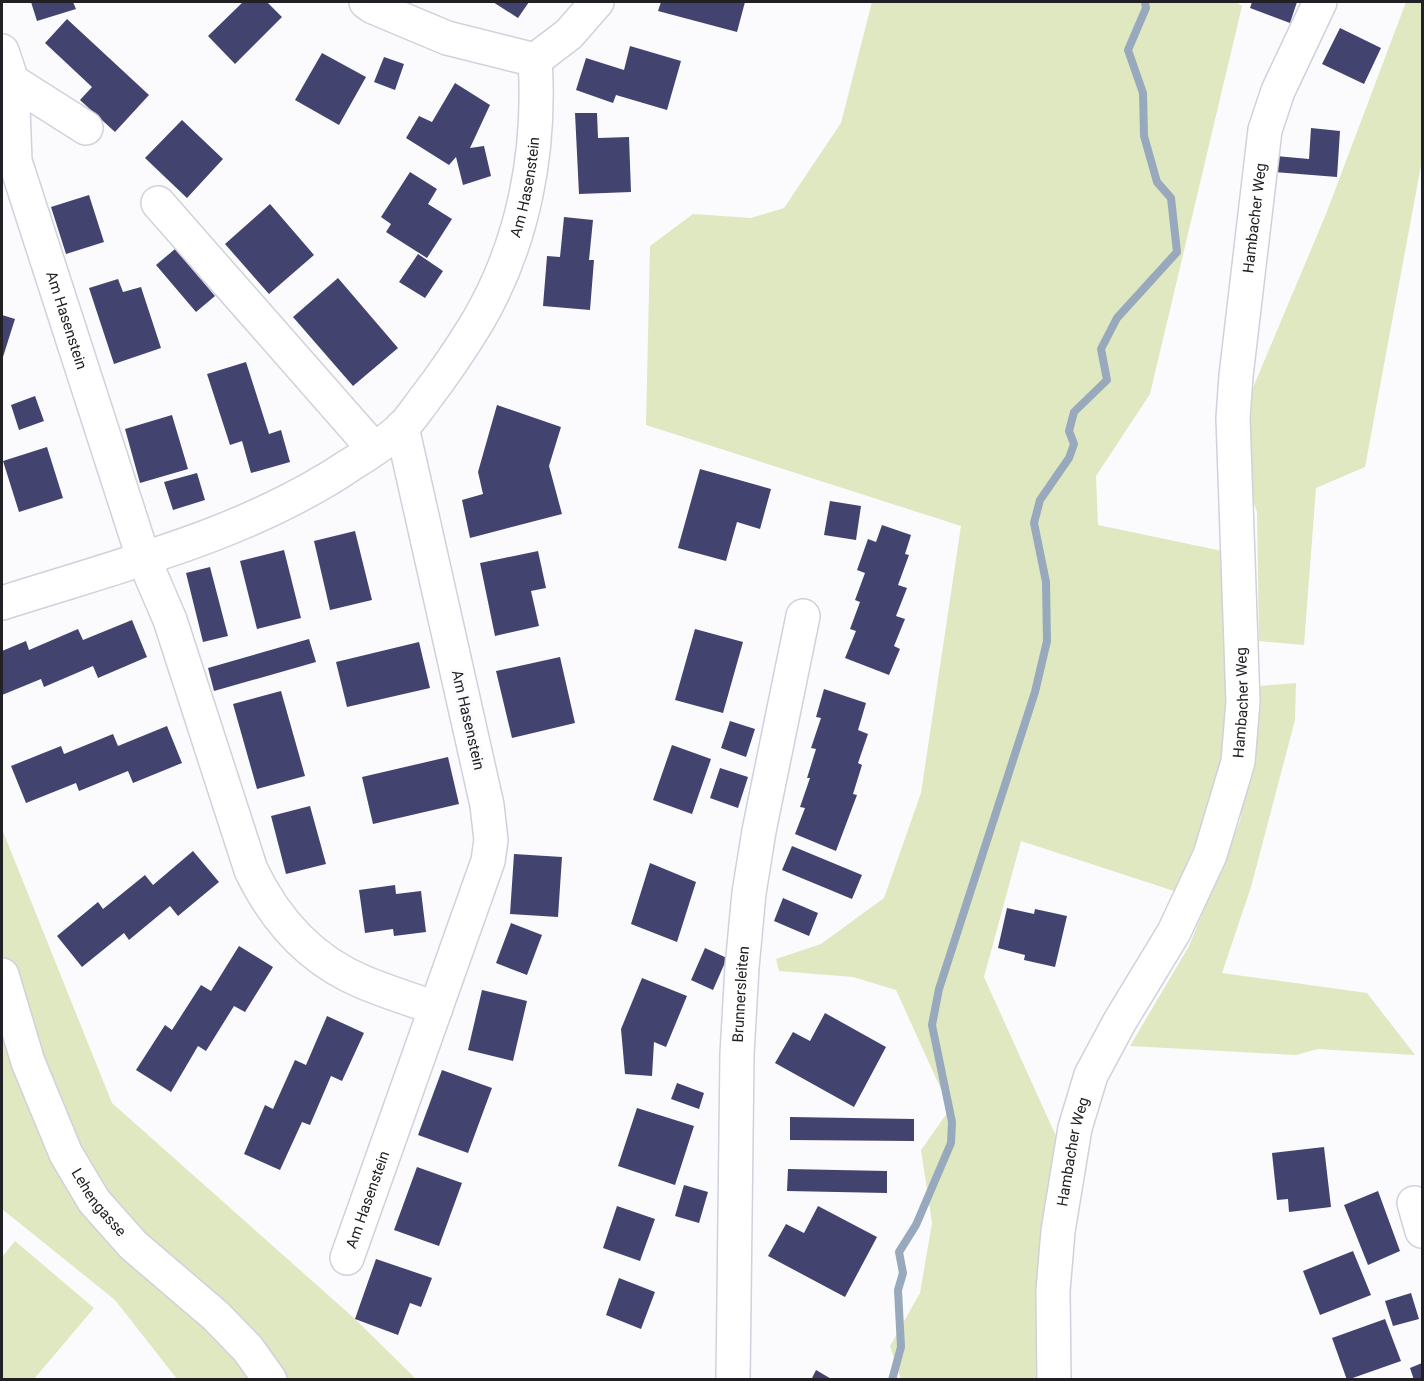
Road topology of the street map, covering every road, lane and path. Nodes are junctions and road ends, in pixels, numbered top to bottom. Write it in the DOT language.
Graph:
graph roads {
  1 [pos="366,2"];
  2 [pos="597,2"];
  3 [pos="1320,2"];
  4 [pos="535,60"];
  5 [pos="7,66"];
  6 [pos="86,128"];
  7 [pos="158,203"];
  8 [pos="402,428"];
  9 [pos="374,449"];
  10 [pos="143,557"];
  11 [pos="2,603"];
  12 [pos="803,616"];
  13 [pos="2,975"];
  14 [pos="436,1008"];
  15 [pos="347,1258"];
  16 [pos="270,1380"];
  17 [pos="733,1380"];
  18 [pos="1054,1380"];
  1 -- 4 [label="street"];
  2 -- 4 [label="street"];
  3 -- 18 [label="street, Hambacher Weg"];
  4 -- 8 [label="street, Am Hasenstein"];
  5 -- 6 [label="street, Am Hasenstein"];
  5 -- 10 [label="street, Am Hasenstein"];
  7 -- 9 [label="street"];
  8 -- 9 [label="street, Am Hasenstein"];
  8 -- 14 [label="street, Am Hasenstein"];
  9 -- 10 [label="street, Am Hasenstein"];
  10 -- 11 [label="street, Am Hasenstein"];
  10 -- 14 [label="street, Am Hasenstein"];
  12 -- 17 [label="street, Brunnersleiten"];
  13 -- 16 [label="street, Lehengasse"];
  14 -- 15 [label="street, Am Hasenstein"];
}
